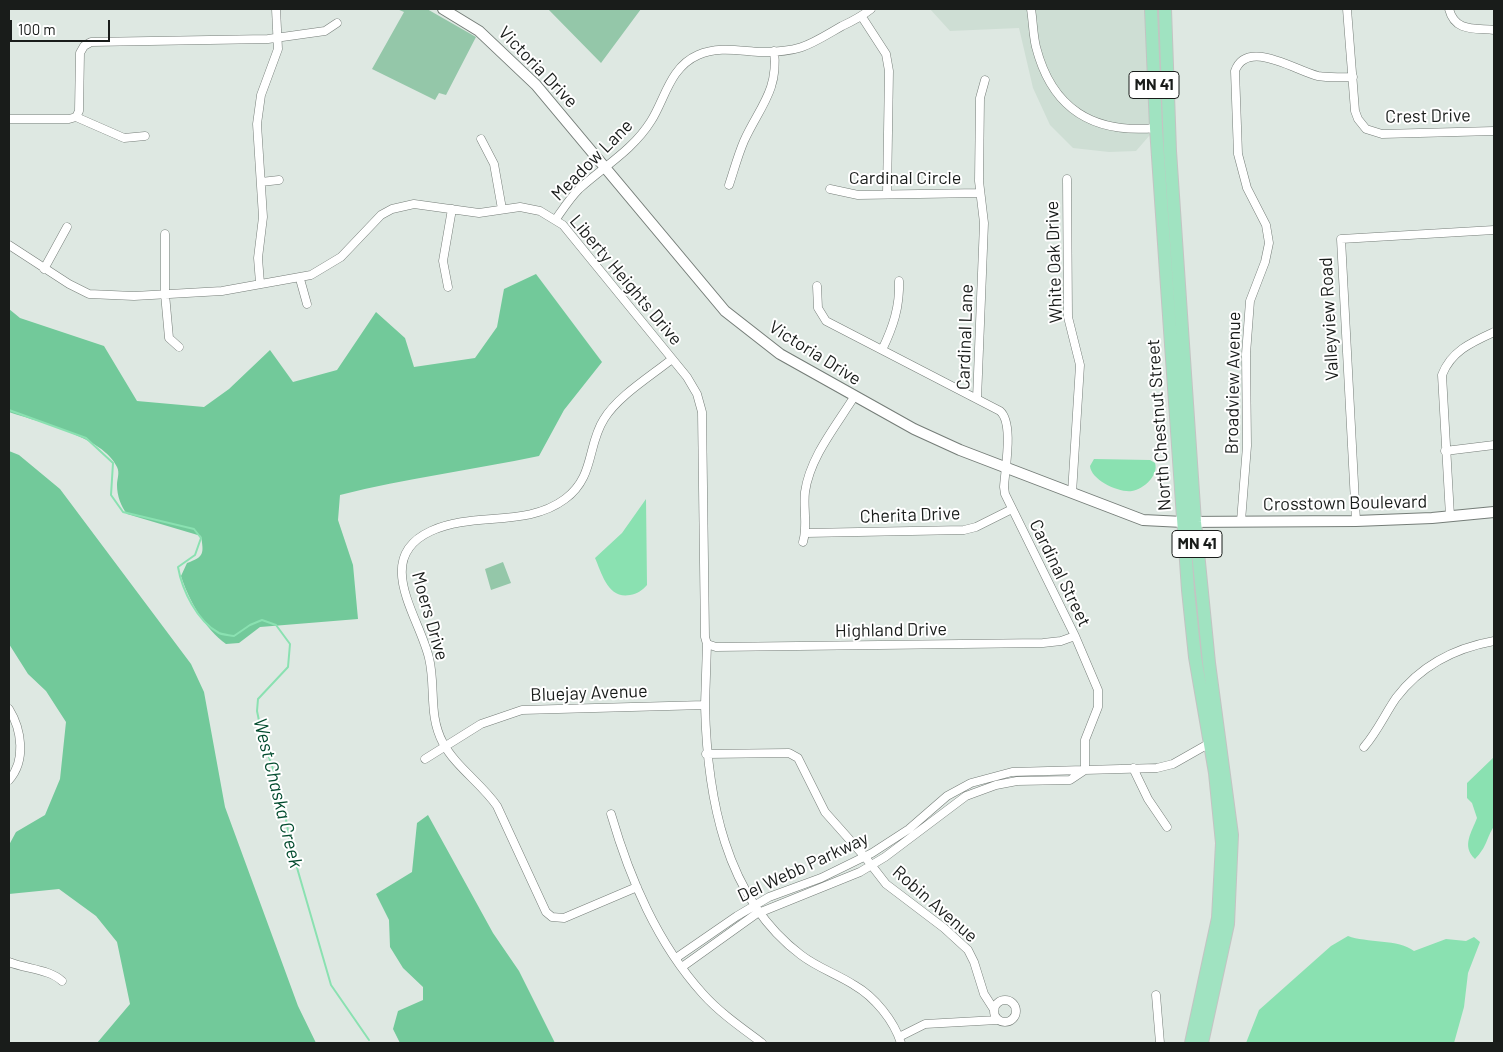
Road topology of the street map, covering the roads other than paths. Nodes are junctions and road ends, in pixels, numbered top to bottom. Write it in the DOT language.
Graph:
graph roads {
  1 [pos="276,9"];
  2 [pos="443,9"];
  3 [pos="872,9"];
  4 [pos="1031,9"];
  5 [pos="1151,9"];
  6 [pos="1165,9"];
  7 [pos="1348,9"];
  8 [pos="1449,9"];
  9 [pos="862,16"];
  10 [pos="337,23"];
  11 [pos="1494,30"];
  12 [pos="278,38"];
  13 [pos="77,39"];
  14 [pos="84,46"];
  15 [pos="774,51"];
  16 [pos="1352,77"];
  17 [pos="985,80"];
  18 [pos="76,117"];
  19 [pos="9,119"];
  20 [pos="1156,128"];
  21 [pos="1494,131"];
  22 [pos="145,136"];
  23 [pos="481,140"];
  24 [pos="605,168"];
  25 [pos="1067,178"];
  26 [pos="279,180"];
  27 [pos="261,182"];
  28 [pos="729,185"];
  29 [pos="830,189"];
  30 [pos="980,193"];
  31 [pos="887,194"];
  32 [pos="452,209"];
  33 [pos="502,209"];
  34 [pos="556,219"];
  35 [pos="67,227"];
  36 [pos="1494,230"];
  37 [pos="165,234"];
  38 [pos="9,245"];
  39 [pos="44,269"];
  40 [pos="300,279"];
  41 [pos="899,281"];
  42 [pos="260,283"];
  43 [pos="817,286"];
  44 [pos="448,287"];
  45 [pos="164,294"];
  46 [pos="307,304"];
  47 [pos="1494,332"];
  48 [pos="179,346"];
  49 [pos="882,350"];
  50 [pos="672,359"];
  51 [pos="854,397"];
  52 [pos="977,399"];
  53 [pos="1494,445"];
  54 [pos="1445,451"];
  55 [pos="1005,468"];
  56 [pos="1072,493"];
  57 [pos="1012,510"];
  58 [pos="1494,512"];
  59 [pos="1450,516"];
  60 [pos="1241,521"];
  61 [pos="1356,521"];
  62 [pos="1189,522"];
  63 [pos="806,533"];
  64 [pos="803,542"];
  65 [pos="1075,636"];
  66 [pos="1494,641"];
  67 [pos="707,644"];
  68 [pos="705,705"];
  69 [pos="9,710"];
  70 [pos="1210,744"];
  71 [pos="1364,746"];
  72 [pos="446,747"];
  73 [pos="706,754"];
  74 [pos="425,759"];
  75 [pos="1133,768"];
  76 [pos="1084,770"];
  77 [pos="9,780"];
  78 [pos="611,814"];
  79 [pos="1167,827"];
  80 [pos="866,857"];
  81 [pos="871,865"];
  82 [pos="637,887"];
  83 [pos="755,905"];
  84 [pos="761,912"];
  85 [pos="676,958"];
  86 [pos="9,962"];
  87 [pos="682,967"];
  88 [pos="62,982"];
  89 [pos="1156,995"];
  90 [pos="993,1008"];
  91 [pos="997,1020"];
  92 [pos="900,1040"];
  93 [pos="762,1043"];
  94 [pos="1160,1043"];
  95 [pos="1191,1043"];
  96 [pos="1202,1043"];
  1 -- 12 [label="street"];
  2 -- 24 [label="street, Victoria Drive"];
  3 -- 9 [label="street, Meadow Lane"];
  4 -- 20 [label="street"];
  5 -- 20 [label="main road, North Chestnut Street / MN 41"];
  6 -- 62 [label="main road, North Chestnut Street / MN 41"];
  7 -- 16 [label="street, Crest Drive"];
  8 -- 11 [label="street"];
  9 -- 15 [label="street, Meadow Lane"];
  9 -- 31 [label="street"];
  10 -- 12 [label="street"];
  12 -- 14 [label="street"];
  12 -- 27 [label="street"];
  13 -- 14 [label="street"];
  14 -- 18 [label="street"];
  15 -- 24 [label="street, Meadow Lane"];
  15 -- 28 [label="street"];
  16 -- 21 [label="street, Crest Drive"];
  16 -- 60 [label="street, Broadview Avenue"];
  17 -- 30 [label="street, Cardinal Lane"];
  18 -- 19 [label="street"];
  18 -- 22 [label="street"];
  20 -- 62 [label="main road, North Chestnut Street / MN 41"];
  23 -- 33 [label="street"];
  24 -- 34 [label="street, Meadow Lane"];
  24 -- 51 [label="street, Victoria Drive"];
  25 -- 56 [label="street, White Oak Drive"];
  26 -- 27 [label="street"];
  27 -- 42 [label="street"];
  29 -- 31 [label="street, Cardinal Circle"];
  30 -- 31 [label="street, Cardinal Circle"];
  30 -- 52 [label="street, Cardinal Lane"];
  32 -- 33 [label="street, Liberty Heights Drive"];
  32 -- 40 [label="street, Liberty Heights Drive"];
  32 -- 44 [label="street"];
  33 -- 34 [label="street, Liberty Heights Drive"];
  34 -- 50 [label="street, Liberty Heights Drive"];
  35 -- 39 [label="street"];
  36 -- 61 [label="street, Valleyview Road"];
  37 -- 45 [label="street"];
  38 -- 39 [label="street, Liberty Heights Drive"];
  39 -- 45 [label="street, Liberty Heights Drive"];
  40 -- 42 [label="street, Liberty Heights Drive"];
  40 -- 46 [label="street"];
  41 -- 49 [label="street"];
  42 -- 45 [label="street, Liberty Heights Drive"];
  43 -- 49 [label="street"];
  45 -- 48 [label="street"];
  47 -- 54 [label="street"];
  49 -- 52 [label="street"];
  50 -- 67 [label="street, Liberty Heights Drive"];
  50 -- 72 [label="street, Moers Drive"];
  51 -- 55 [label="street, Victoria Drive"];
  51 -- 63 [label="street"];
  52 -- 55 [label="street, Cardinal Lane"];
  53 -- 54 [label="street"];
  54 -- 59 [label="street"];
  55 -- 56 [label="street, Victoria Drive"];
  55 -- 57 [label="street, Cardinal Street"];
  56 -- 62 [label="street, Victoria Drive"];
  57 -- 63 [label="street, Cherita Drive"];
  57 -- 65 [label="street, Cardinal Street"];
  58 -- 59 [label="street, Crosstown Boulevard"];
  59 -- 61 [label="street, Crosstown Boulevard"];
  60 -- 61 [label="street, Crosstown Boulevard"];
  60 -- 62 [label="street, Crosstown Boulevard"];
  62 -- 70 [label="main road, North Chestnut Street / MN 41"];
  62 -- 96 [label="main road, North Chestnut Street / MN 41"];
  63 -- 64 [label="street"];
  65 -- 67 [label="street, Highland Drive"];
  65 -- 76 [label="street, Cardinal Street"];
  66 -- 71 [label="street"];
  67 -- 68 [label="street"];
  68 -- 72 [label="street, Bluejay Avenue"];
  68 -- 73 [label="street"];
  69 -- 77 [label="street"];
  70 -- 75 [label="street, Del Webb Parkway"];
  70 -- 95 [label="main road, North Chestnut Street / MN 41"];
  72 -- 74 [label="street, Bluejay Avenue"];
  72 -- 82 [label="street, Moers Drive"];
  73 -- 80 [label="street, Robin Avenue"];
  73 -- 83 [label="street"];
  75 -- 76 [label="street, Del Webb Parkway"];
  75 -- 79 [label="street"];
  76 -- 80 [label="street, Del Webb Parkway"];
  76 -- 81 [label="street, Del Webb Parkway"];
  78 -- 82 [label="street"];
  80 -- 81 [label="street, Robin Avenue"];
  80 -- 83 [label="street, Del Webb Parkway"];
  81 -- 84 [label="street, Del Webb Parkway"];
  81 -- 90 [label="street, Robin Avenue"];
  82 -- 85 [label="street"];
  83 -- 84 [label="street"];
  83 -- 85 [label="street, Del Webb Parkway"];
  84 -- 87 [label="street, Del Webb Parkway"];
  84 -- 92 [label="street"];
  85 -- 87 [label="street"];
  86 -- 88 [label="street"];
  87 -- 93 [label="street"];
  89 -- 94 [label="street"];
  90 -- 91 [label="street"];
  90 -- 91 [label="street"];
  91 -- 92 [label="street"];
}
